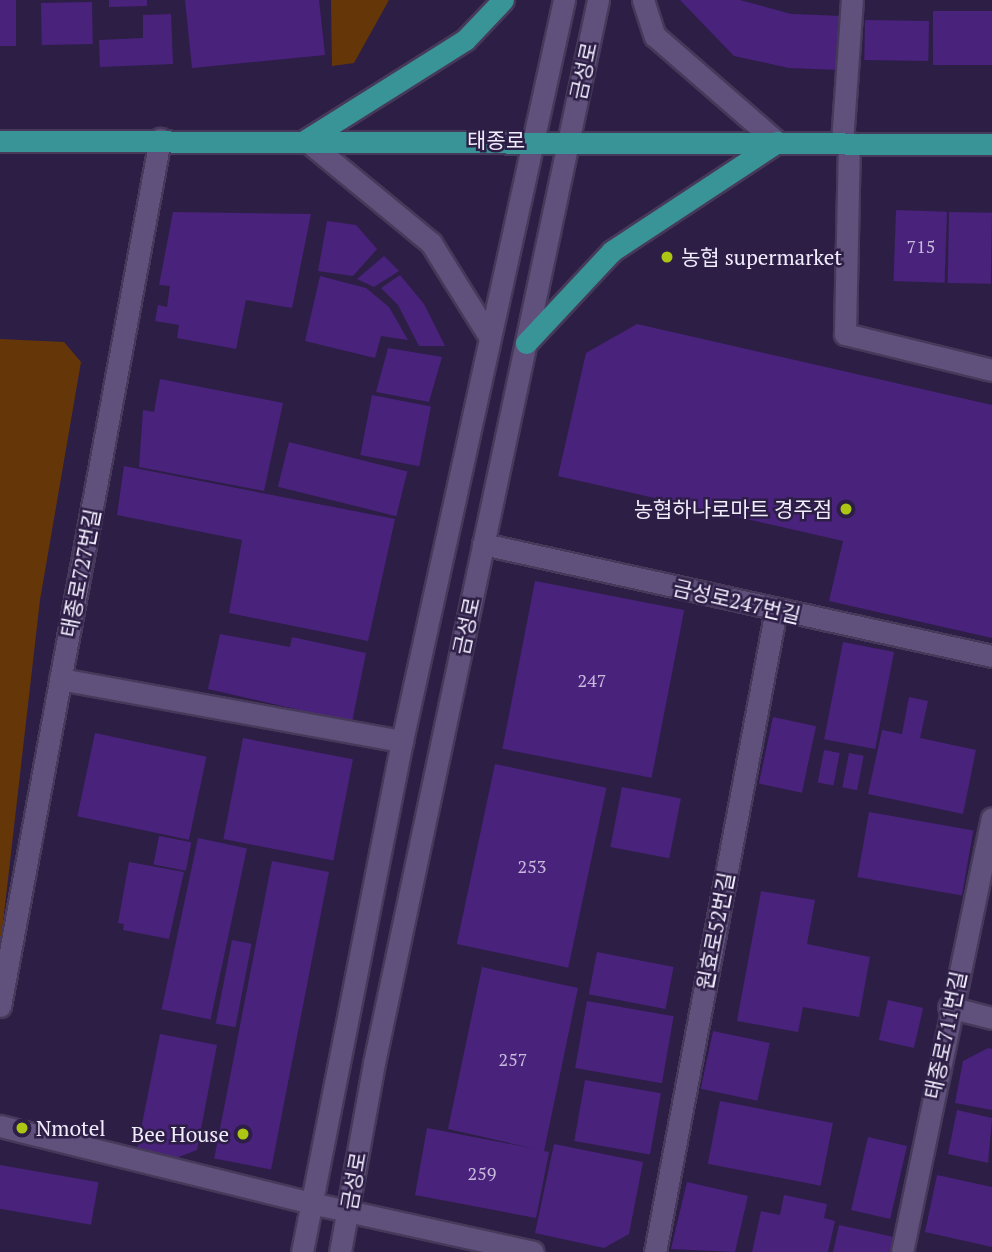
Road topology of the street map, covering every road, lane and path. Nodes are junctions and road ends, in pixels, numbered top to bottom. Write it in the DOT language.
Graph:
graph roads {
  1 [pos="503,0"];
  2 [pos="564,0"];
  3 [pos="598,0"];
  4 [pos="643,0"];
  5 [pos="852,0"];
  6 [pos="160,139"];
  7 [pos="306,140"];
  8 [pos="534,140"];
  9 [pos="569,140"];
  10 [pos="0,141"];
  11 [pos="777,142"];
  12 [pos="846,142"];
  13 [pos="992,144"];
  14 [pos="489,336"];
  15 [pos="526,343"];
  16 [pos="992,370"];
  17 [pos="484,544"];
  18 [pos="776,610"];
  19 [pos="992,656"];
  20 [pos="60,679"];
  21 [pos="402,741"];
  22 [pos="23,818"];
  23 [pos="992,818"];
  24 [pos="31,840"];
  25 [pos="0,1006"];
  26 [pos="949,1007"];
  27 [pos="992,1018"];
  28 [pos="0,1126"];
  29 [pos="311,1203"];
  30 [pos="348,1210"];
  31 [pos="302,1252"];
  32 [pos="340,1252"];
  33 [pos="533,1252"];
  34 [pos="655,1252"];
  35 [pos="902,1252"];
  1 -- 7 [label="main road"];
  2 -- 8 [label="street, 금성로"];
  3 -- 9 [label="street, 금성로"];
  4 -- 11 [label="street"];
  5 -- 12 [label="street"];
  6 -- 7 [label="main road, 태종로"];
  6 -- 10 [label="main road, 태종로"];
  6 -- 20 [label="street, 태종로727번길"];
  7 -- 8 [label="main road, 태종로"];
  7 -- 14 [label="street"];
  8 -- 9 [label="main road, 태종로"];
  8 -- 14 [label="street, 금성로"];
  9 -- 11 [label="main road, 태종로"];
  9 -- 15 [label="street, 금성로"];
  11 -- 12 [label="main road, 태종로"];
  11 -- 15 [label="main road"];
  12 -- 13 [label="main road, 태종로"];
  12 -- 16 [label="street"];
  14 -- 21 [label="street, 금성로"];
  15 -- 17 [label="street, 금성로"];
  17 -- 18 [label="street, 금성로247번길"];
  17 -- 30 [label="street, 금성로"];
  18 -- 19 [label="street, 금성로247번길"];
  18 -- 34 [label="street, 원효로52번길"];
  20 -- 21 [label="street"];
  20 -- 24 [label="street, 태종로727번길"];
  21 -- 29 [label="street, 금성로"];
  22 -- 24 [label="street"];
  23 -- 26 [label="street, 태종로711번길"];
  24 -- 25 [label="street, 태종로727번길"];
  26 -- 27 [label="street"];
  26 -- 35 [label="street, 태종로711번길"];
  28 -- 29 [label="street, 금성로"];
  29 -- 30 [label="street"];
  29 -- 31 [label="street, 금성로"];
  30 -- 32 [label="street, 금성로"];
  30 -- 33 [label="street"];
}
